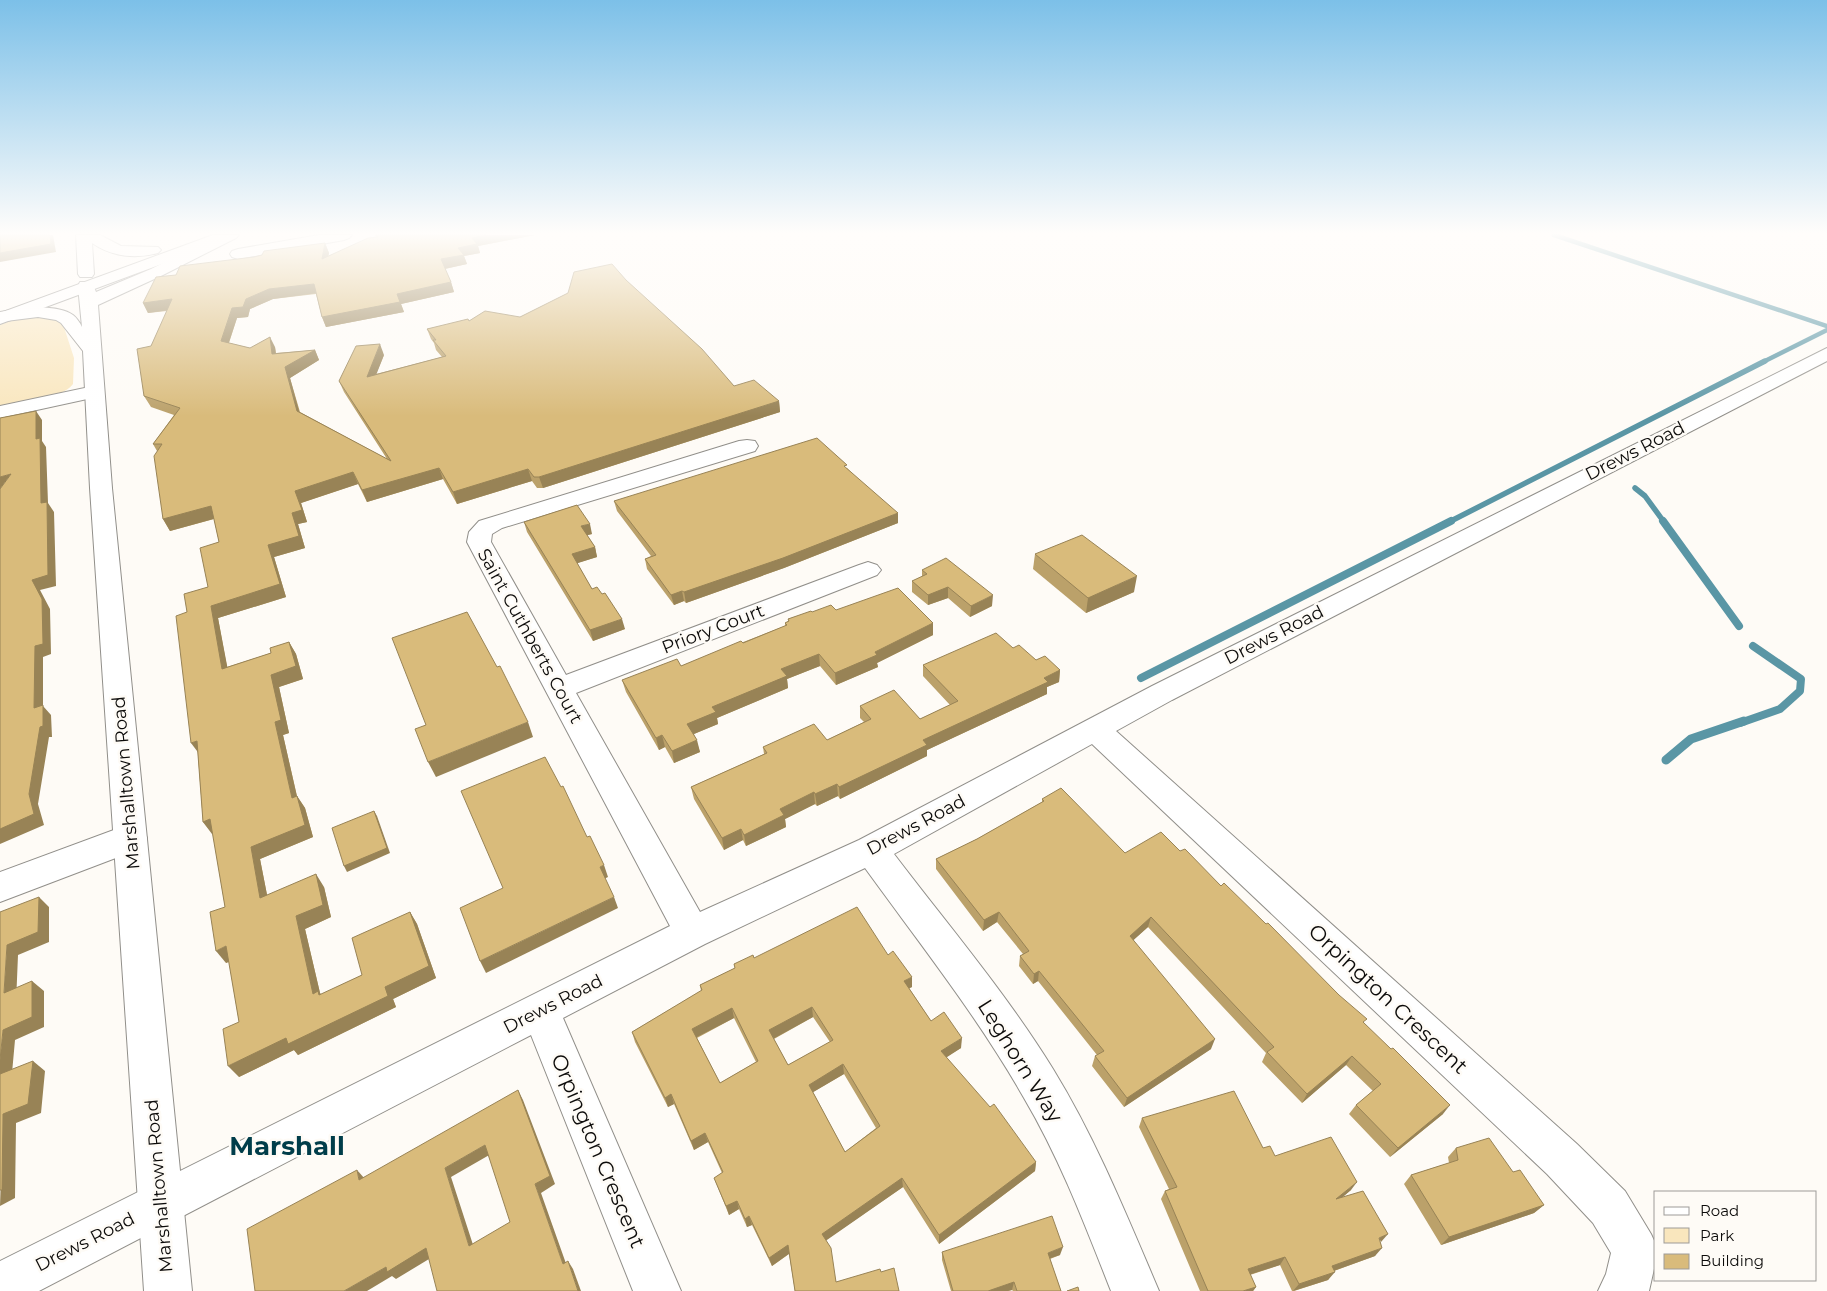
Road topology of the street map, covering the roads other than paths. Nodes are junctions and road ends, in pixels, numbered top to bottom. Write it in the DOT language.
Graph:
graph roads {
  1 [pos="63,295"];
  2 [pos="88,295"];
  3 [pos="2,314"];
  4 [pos="92,352"];
  5 [pos="1827,354"];
  6 [pos="94,392"];
  7 [pos="0,412"];
  8 [pos="746,446"];
  9 [pos="868,570"];
  10 [pos="558,688"];
  11 [pos="1095,729"];
  12 [pos="130,838"];
  13 [pos="871,850"];
  14 [pos="0,887"];
  15 [pos="692,933"];
  16 [pos="540,1010"];
  17 [pos="160,1204"];
  18 [pos="0,1286"];
  19 [pos="168,1291"];
  20 [pos="657,1291"];
  21 [pos="1135,1291"];
  22 [pos="1622,1291"];
  1 -- 3 [label="street"];
  2 -- 4 [label="street, Marshalltown Road"];
  3 -- 4 [label="street"];
  4 -- 6 [label="street, Marshalltown Road"];
  5 -- 11 [label="street, Drews Road"];
  6 -- 7 [label="street"];
  6 -- 12 [label="street, Marshalltown Road"];
  8 -- 10 [label="street, Saint Cuthberts Court"];
  9 -- 10 [label="street, Priory Court"];
  10 -- 15 [label="street, Saint Cuthberts Court"];
  11 -- 13 [label="street, Drews Road"];
  11 -- 22 [label="street, Orpington Crescent"];
  12 -- 14 [label="street"];
  12 -- 17 [label="street, Marshalltown Road"];
  13 -- 15 [label="street, Drews Road"];
  13 -- 21 [label="street, Leghorn Way"];
  15 -- 16 [label="street, Drews Road"];
  16 -- 17 [label="street, Drews Road"];
  16 -- 20 [label="street, Orpington Crescent"];
  17 -- 18 [label="street, Drews Road"];
  17 -- 19 [label="street, Marshalltown Road"];
}
